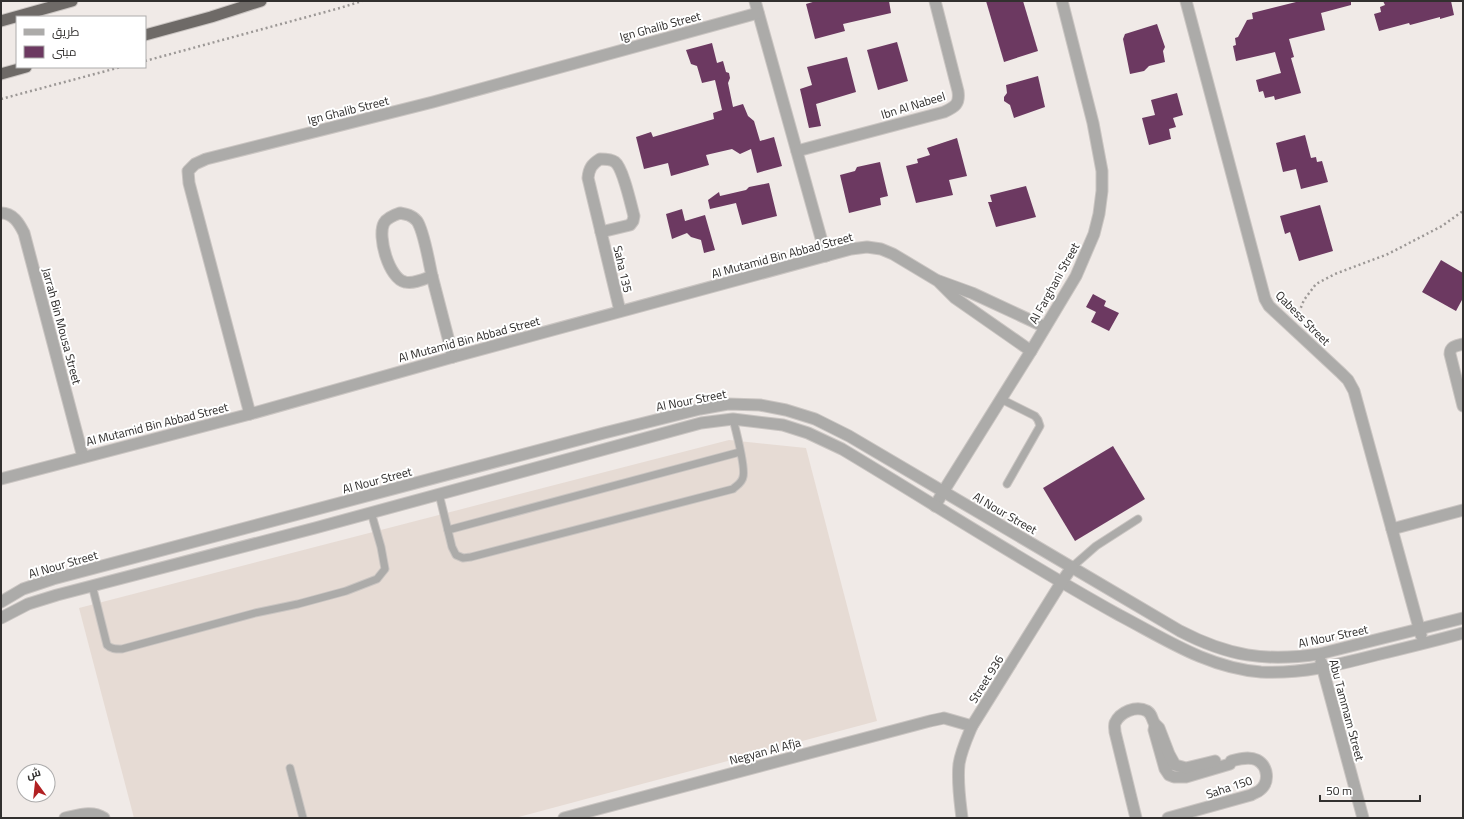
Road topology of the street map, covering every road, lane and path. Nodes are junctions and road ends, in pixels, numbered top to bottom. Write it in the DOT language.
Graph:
graph roads {
  1 [pos="72,1"];
  2 [pos="261,1"];
  3 [pos="362,1"];
  4 [pos="755,1"];
  5 [pos="935,1"];
  6 [pos="1062,1"];
  7 [pos="1186,1"];
  8 [pos="758,13"];
  9 [pos="19,16"];
  10 [pos="16,17"];
  11 [pos="1,21"];
  12 [pos="146,35"];
  13 [pos="146,61"];
  14 [pos="22,68"];
  15 [pos="117,68"];
  16 [pos="1,74"];
  17 [pos="1,99"];
  18 [pos="797,151"];
  19 [pos="1463,211"];
  20 [pos="1,213"];
  21 [pos="601,232"];
  22 [pos="826,256"];
  23 [pos="432,276"];
  24 [pos="938,281"];
  25 [pos="620,311"];
  26 [pos="1045,327"];
  27 [pos="1292,327"];
  28 [pos="1463,344"];
  29 [pos="1031,351"];
  30 [pos="453,357"];
  31 [pos="1001,399"];
  32 [pos="1463,406"];
  33 [pos="250,414"];
  34 [pos="733,419"];
  35 [pos="740,452"];
  36 [pos="83,457"];
  37 [pos="1,479"];
  38 [pos="429,479"];
  39 [pos="1007,484"];
  40 [pos="943,492"];
  41 [pos="436,495"];
  42 [pos="935,506"];
  43 [pos="1463,510"];
  44 [pos="371,512"];
  45 [pos="1138,519"];
  46 [pos="1392,529"];
  47 [pos="448,530"];
  48 [pos="1072,567"];
  49 [pos="1061,583"];
  50 [pos="92,585"];
  51 [pos="1,602"];
  52 [pos="1,618"];
  53 [pos="1463,618"];
  54 [pos="1419,629"];
  55 [pos="1463,633"];
  56 [pos="1423,643"];
  57 [pos="1319,654"];
  58 [pos="1323,668"];
  59 [pos="972,726"];
  60 [pos="290,768"];
  61 [pos="65,818"];
  62 [pos="104,818"];
  63 [pos="303,818"];
  64 [pos="564,818"];
  65 [pos="962,818"];
  66 [pos="1136,818"];
  67 [pos="1168,818"];
  68 [pos="1363,818"];
  1 -- 9 [label="highway"];
  2 -- 12 [label="highway"];
  3 -- 13 [label="path"];
  4 -- 8 [label="street"];
  5 -- 18 [label="street, Ibn Al Nabeel"];
  6 -- 26 [label="street, Al Farghani Street"];
  7 -- 27 [label="street, Qabess Street"];
  8 -- 18 [label="street"];
  8 -- 33 [label="street, Ign Ghalib Street"];
  10 -- 11 [label="highway"];
  14 -- 16 [label="highway"];
  15 -- 17 [label="path"];
  18 -- 22 [label="street"];
  19 -- 27 [label="path"];
  20 -- 36 [label="street, Jarrah Bin Mousa Street"];
  21 -- 21 [label="street, Saha 135"];
  21 -- 25 [label="street, Saha 135"];
  22 -- 24 [label="street, Al Mutamid Bin Abbad Street"];
  22 -- 25 [label="street, Al Mutamid Bin Abbad Street"];
  23 -- 23 [label="street"];
  23 -- 30 [label="street"];
  24 -- 26 [label="street, Al Mutamid Bin Abbad Street"];
  24 -- 29 [label="street, Al Mutamid Bin Abbad Street"];
  25 -- 30 [label="street, Al Mutamid Bin Abbad Street"];
  26 -- 29 [label="street, Al Farghani Street"];
  27 -- 46 [label="street, Qabess Street"];
  28 -- 32 [label="street"];
  29 -- 31 [label="street, Al Farghani Street"];
  30 -- 33 [label="street, Al Mutamid Bin Abbad Street"];
  31 -- 39 [label="lane"];
  31 -- 40 [label="street, Al Farghani Street"];
  33 -- 36 [label="street, Al Mutamid Bin Abbad Street"];
  34 -- 35 [label="lane"];
  34 -- 41 [label="street, Al Nour Street"];
  34 -- 42 [label="street, Al Nour Street"];
  35 -- 47 [label="lane"];
  35 -- 47 [label="lane"];
  36 -- 37 [label="street, Al Mutamid Bin Abbad Street"];
  38 -- 40 [label="street, Al Nour Street"];
  38 -- 41 [label="street"];
  38 -- 51 [label="street, Al Nour Street"];
  40 -- 42 [label="street, Al Farghani Street"];
  40 -- 48 [label="street, Al Nour Street"];
  41 -- 44 [label="street, Al Nour Street"];
  41 -- 47 [label="lane"];
  42 -- 49 [label="street, Al Nour Street"];
  43 -- 46 [label="street"];
  44 -- 50 [label="street, Al Nour Street"];
  44 -- 50 [label="lane"];
  45 -- 48 [label="lane"];
  46 -- 54 [label="street, Qabess Street"];
  48 -- 49 [label="street, Street 936"];
  48 -- 57 [label="street, Al Nour Street"];
  49 -- 58 [label="street, Al Nour Street"];
  49 -- 59 [label="street, Street 936"];
  50 -- 52 [label="street, Al Nour Street"];
  53 -- 54 [label="street, Al Nour Street"];
  54 -- 56 [label="street, Qabess Street"];
  54 -- 57 [label="street, Al Nour Street"];
  55 -- 56 [label="street, Al Nour Street"];
  56 -- 58 [label="street, Al Nour Street"];
  57 -- 58 [label="street, Abu Tammam Street"];
  58 -- 68 [label="street, Abu Tammam Street"];
  59 -- 64 [label="street, Negyan Al Afja"];
  59 -- 65 [label="street, Street 936"];
  60 -- 63 [label="lane"];
  61 -- 62 [label="street"];
  66 -- 67 [label="street, Saha 150"];
}
